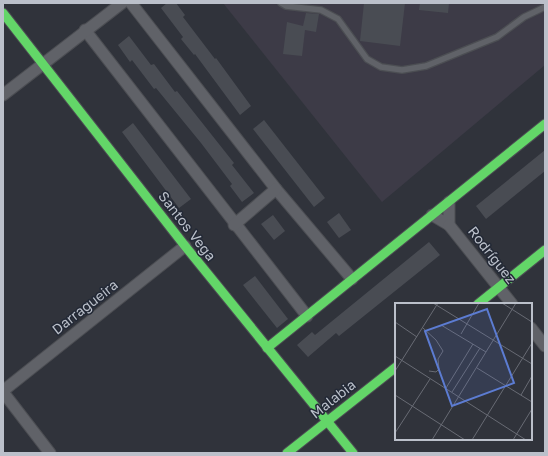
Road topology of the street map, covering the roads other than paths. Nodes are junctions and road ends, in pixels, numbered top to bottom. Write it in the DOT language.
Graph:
graph roads {
  1 [pos="122,3"];
  2 [pos="130,3"];
  3 [pos="281,3"];
  4 [pos="545,7"];
  5 [pos="3,13"];
  6 [pos="85,30"];
  7 [pos="42,65"];
  8 [pos="3,95"];
  9 [pos="545,124"];
  10 [pos="276,189"];
  11 [pos="449,202"];
  12 [pos="432,215"];
  13 [pos="234,224"];
  14 [pos="449,225"];
  15 [pos="185,246"];
  16 [pos="545,250"];
  17 [pos="352,279"];
  18 [pos="499,288"];
  19 [pos="479,303"];
  20 [pos="511,303"];
  21 [pos="307,316"];
  22 [pos="532,329"];
  23 [pos="545,346"];
  24 [pos="267,348"];
  25 [pos="395,368"];
  26 [pos="3,391"];
  27 [pos="327,421"];
  28 [pos="50,453"];
  29 [pos="287,453"];
  30 [pos="353,453"];
  1 -- 6 [label="street"];
  2 -- 10 [label="street"];
  3 -- 4 [label="lane"];
  5 -- 7 [label="street, Santos Vega"];
  6 -- 7 [label="street"];
  6 -- 13 [label="street"];
  7 -- 8 [label="street"];
  7 -- 15 [label="street, Santos Vega"];
  9 -- 11 [label="street"];
  10 -- 13 [label="street"];
  10 -- 17 [label="street"];
  11 -- 12 [label="street"];
  11 -- 14 [label="street"];
  12 -- 14 [label="street"];
  12 -- 17 [label="street"];
  13 -- 21 [label="street"];
  14 -- 18 [label="street, Rodríguez"];
  15 -- 24 [label="street, Santos Vega"];
  15 -- 26 [label="street, Darragueira"];
  16 -- 18 [label="street"];
  17 -- 21 [label="street"];
  18 -- 19 [label="street"];
  18 -- 20 [label="street, Rodríguez"];
  21 -- 24 [label="street"];
  22 -- 23 [label="street"];
  24 -- 27 [label="street, Santos Vega"];
  25 -- 27 [label="street, Malabia"];
  26 -- 28 [label="street"];
  27 -- 29 [label="street, Malabia"];
  27 -- 30 [label="street, Santos Vega"];
}
